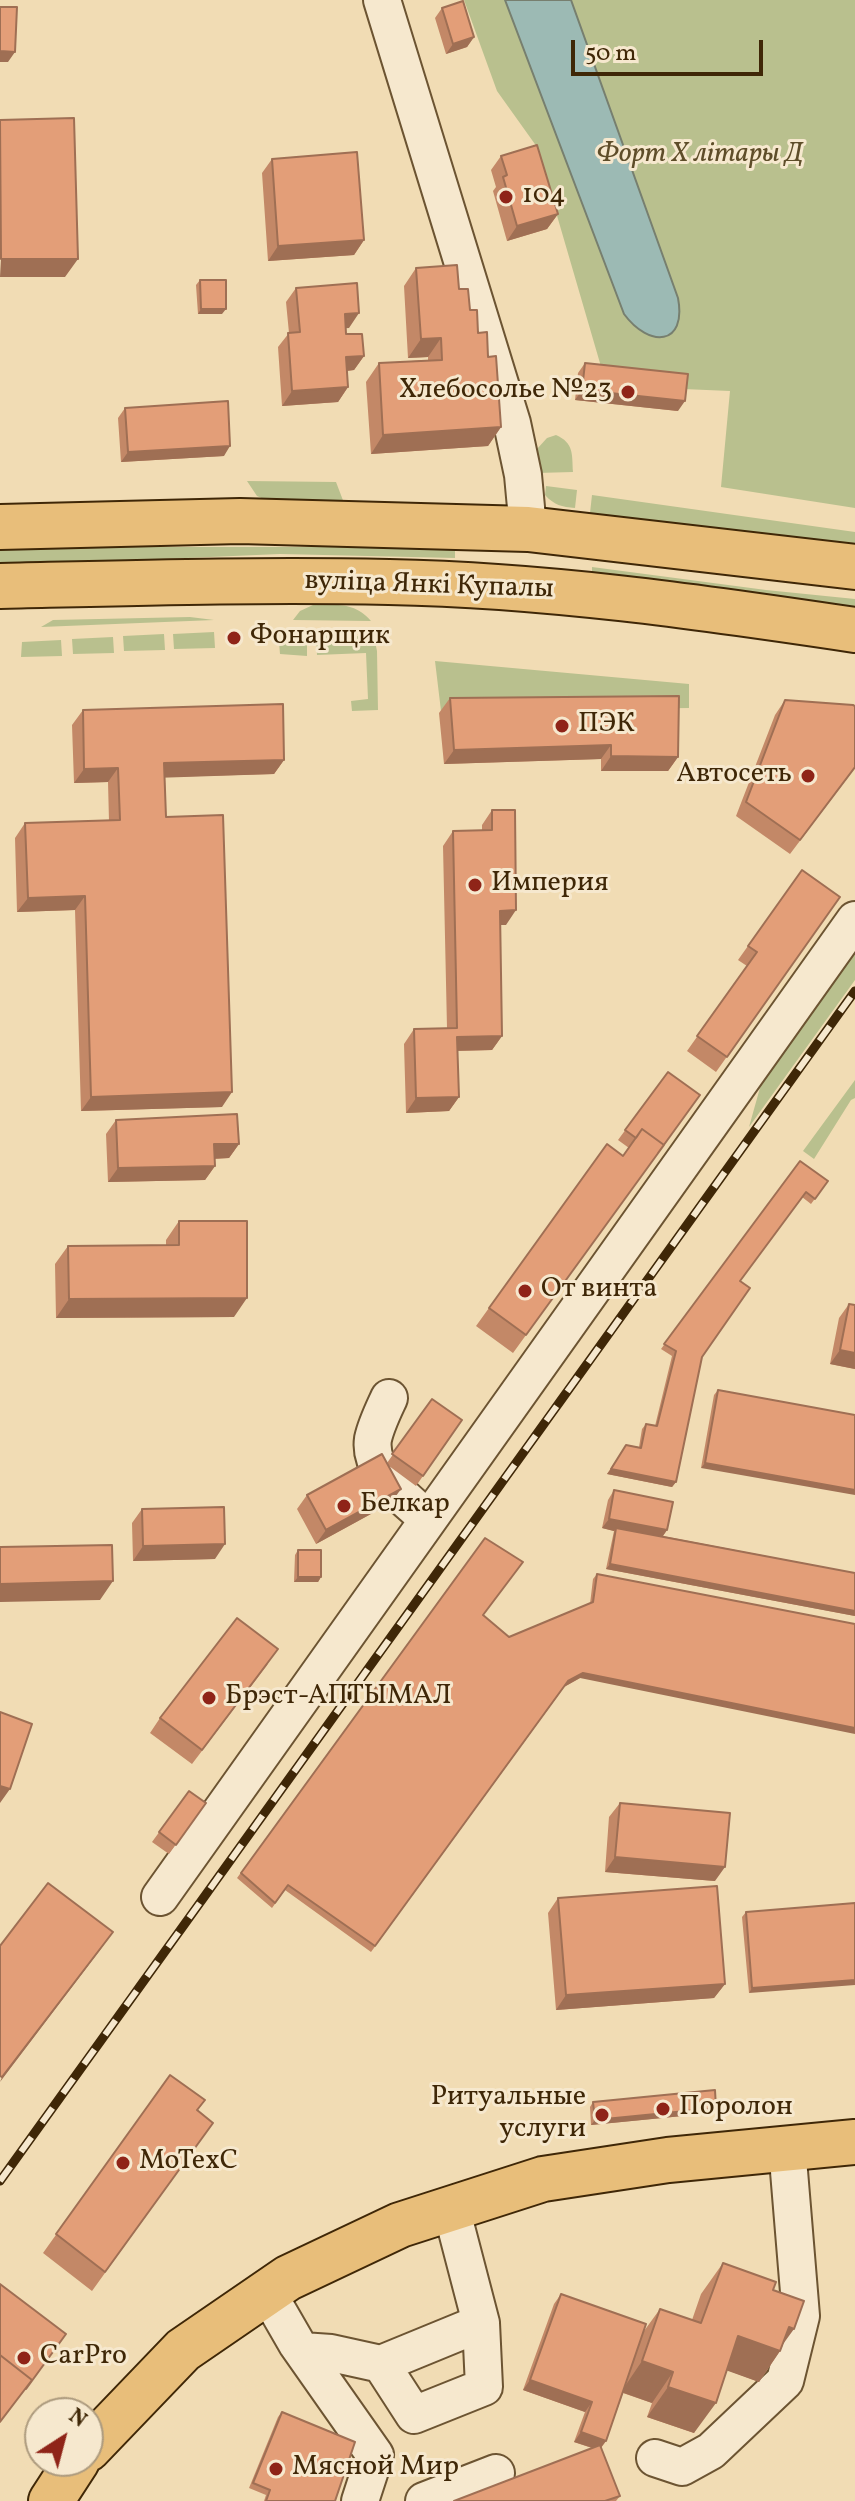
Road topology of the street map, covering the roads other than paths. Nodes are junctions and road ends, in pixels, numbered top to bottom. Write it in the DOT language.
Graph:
graph roads {
  1 [pos="382,0"];
  2 [pos="0,527"];
  3 [pos="528,529"];
  4 [pos="855,567"];
  5 [pos="0,586"];
  6 [pos="525,589"];
  7 [pos="855,630"];
  8 [pos="855,920"];
  9 [pos="389,1398"];
  10 [pos="427,1519"];
  11 [pos="160,1897"];
  12 [pos="855,2142"];
  13 [pos="787,2147"];
  14 [pos="451,2208"];
  15 [pos="267,2292"];
  16 [pos="481,2323"];
  17 [pos="302,2351"];
  18 [pos="381,2364"];
  19 [pos="104,2432"];
  20 [pos="655,2458"];
  21 [pos="496,2473"];
  22 [pos="67,2477"];
  23 [pos="51,2501"];
  24 [pos="360,2501"];
  25 [pos="424,2501"];
  1 -- 3 [label="lane"];
  2 -- 3 [label="main road"];
  3 -- 4 [label="main road"];
  3 -- 6 [label="main road"];
  5 -- 6 [label="main road, вуліца Янкі Купалы"];
  6 -- 7 [label="main road, вуліца Янкі Купалы"];
  8 -- 10 [label="lane"];
  9 -- 10 [label="lane"];
  10 -- 11 [label="lane"];
  12 -- 13 [label="main road"];
  13 -- 14 [label="main road"];
  13 -- 20 [label="lane"];
  14 -- 15 [label="main road"];
  14 -- 16 [label="lane"];
  15 -- 17 [label="lane"];
  15 -- 19 [label="main road"];
  16 -- 18 [label="lane"];
  16 -- 18 [label="lane"];
  17 -- 18 [label="lane"];
  17 -- 24 [label="lane"];
  21 -- 25 [label="lane"];
  22 -- 23 [label="main road"];
}
